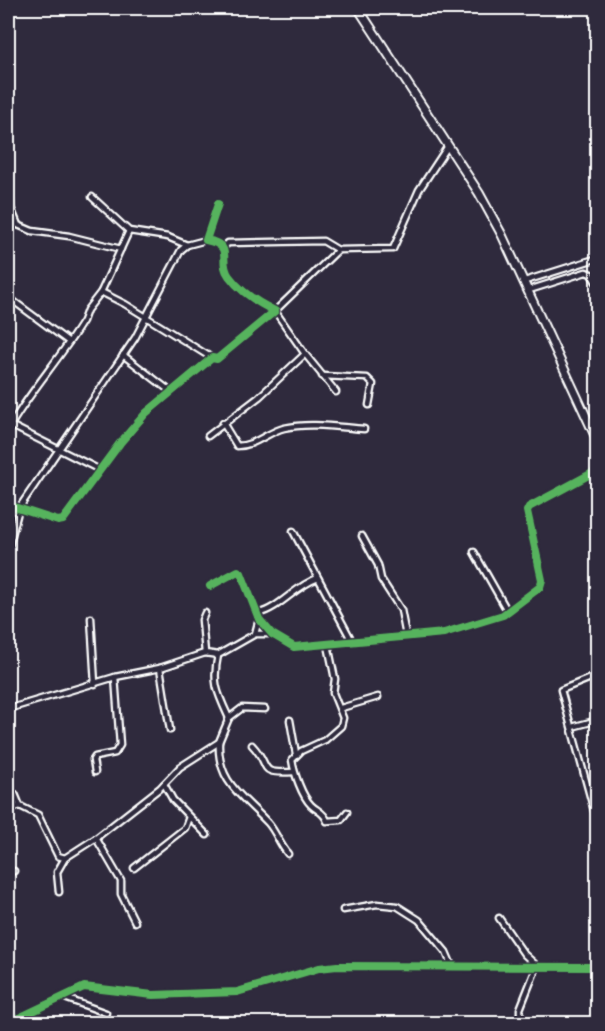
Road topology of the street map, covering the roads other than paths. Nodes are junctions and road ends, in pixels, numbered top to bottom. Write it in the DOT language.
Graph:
graph roads {
  1 [pos="358,8"];
  2 [pos="448,146"];
  3 [pos="8,148"];
  4 [pos="92,197"];
  5 [pos="218,204"];
  6 [pos="129,231"];
  7 [pos="206,240"];
  8 [pos="187,245"];
  9 [pos="223,248"];
  10 [pos="121,249"];
  11 [pos="338,250"];
  12 [pos="597,258"];
  13 [pos="525,281"];
  14 [pos="597,285"];
  15 [pos="529,290"];
  16 [pos="100,292"];
  17 [pos="8,297"];
  18 [pos="275,311"];
  19 [pos="145,318"];
  20 [pos="69,342"];
  21 [pos="305,354"];
  22 [pos="123,355"];
  23 [pos="212,358"];
  24 [pos="322,376"];
  25 [pos="170,391"];
  26 [pos="336,392"];
  27 [pos="369,405"];
  28 [pos="223,423"];
  29 [pos="9,428"];
  30 [pos="363,429"];
  31 [pos="208,436"];
  32 [pos="597,442"];
  33 [pos="57,448"];
  34 [pos="100,470"];
  35 [pos="597,470"];
  36 [pos="8,505"];
  37 [pos="19,508"];
  38 [pos="293,531"];
  39 [pos="362,536"];
  40 [pos="8,550"];
  41 [pos="474,552"];
  42 [pos="318,578"];
  43 [pos="210,586"];
  44 [pos="508,612"];
  45 [pos="205,613"];
  46 [pos="259,616"];
  47 [pos="91,618"];
  48 [pos="255,634"];
  49 [pos="272,634"];
  50 [pos="406,636"];
  51 [pos="352,641"];
  52 [pos="328,645"];
  53 [pos="205,653"];
  54 [pos="218,655"];
  55 [pos="160,668"];
  56 [pos="597,675"];
  57 [pos="115,677"];
  58 [pos="95,684"];
  59 [pos="378,697"];
  60 [pos="341,708"];
  61 [pos="8,709"];
  62 [pos="265,709"];
  63 [pos="229,718"];
  64 [pos="290,720"];
  65 [pos="597,720"];
  66 [pos="572,727"];
  67 [pos="170,730"];
  68 [pos="219,742"];
  69 [pos="252,745"];
  70 [pos="296,754"];
  71 [pos="95,772"];
  72 [pos="293,772"];
  73 [pos="164,784"];
  74 [pos="15,794"];
  75 [pos="20,806"];
  76 [pos="8,810"];
  77 [pos="347,812"];
  78 [pos="189,817"];
  79 [pos="597,825"];
  80 [pos="207,835"];
  81 [pos="96,838"];
  82 [pos="288,854"];
  83 [pos="65,858"];
  84 [pos="134,868"];
  85 [pos="14,871"];
  86 [pos="8,873"];
  87 [pos="58,892"];
  88 [pos="343,910"];
  89 [pos="500,918"];
  90 [pos="135,922"];
  91 [pos="452,966"];
  92 [pos="537,966"];
  93 [pos="597,967"];
  94 [pos="62,997"];
  95 [pos="106,1013"];
  96 [pos="8,1023"];
  97 [pos="520,1023"];
  1 -- 2 [label="highway"];
  2 -- 11 [label="street"];
  2 -- 13 [label="highway"];
  3 -- 10 [label="street"];
  4 -- 6 [label="street"];
  5 -- 7 [label="street"];
  6 -- 8 [label="street"];
  6 -- 10 [label="street"];
  7 -- 8 [label="street"];
  7 -- 9 [label="street"];
  8 -- 19 [label="street"];
  9 -- 11 [label="street"];
  9 -- 18 [label="street"];
  10 -- 16 [label="street"];
  11 -- 18 [label="street"];
  12 -- 13 [label="street"];
  13 -- 15 [label="highway"];
  14 -- 15 [label="street"];
  15 -- 32 [label="highway"];
  16 -- 19 [label="street"];
  16 -- 20 [label="street"];
  17 -- 20 [label="street"];
  18 -- 21 [label="street"];
  18 -- 23 [label="street"];
  19 -- 22 [label="street"];
  19 -- 23 [label="street"];
  20 -- 29 [label="street"];
  21 -- 24 [label="street"];
  21 -- 28 [label="street"];
  22 -- 25 [label="street"];
  22 -- 33 [label="street"];
  23 -- 25 [label="street"];
  24 -- 26 [label="street"];
  24 -- 27 [label="street"];
  25 -- 34 [label="street"];
  28 -- 30 [label="street"];
  28 -- 31 [label="street"];
  29 -- 33 [label="street"];
  33 -- 34 [label="street"];
  33 -- 37 [label="street"];
  34 -- 37 [label="street"];
  35 -- 44 [label="street"];
  36 -- 37 [label="street"];
  37 -- 40 [label="street"];
  38 -- 42 [label="street"];
  39 -- 50 [label="street"];
  41 -- 44 [label="street"];
  42 -- 46 [label="street"];
  42 -- 51 [label="street"];
  43 -- 46 [label="street"];
  44 -- 50 [label="street"];
  45 -- 53 [label="street"];
  46 -- 48 [label="street"];
  46 -- 49 [label="street"];
  47 -- 58 [label="street"];
  48 -- 49 [label="street"];
  48 -- 54 [label="street"];
  49 -- 52 [label="street"];
  50 -- 51 [label="street"];
  51 -- 52 [label="street"];
  52 -- 60 [label="street"];
  53 -- 54 [label="street"];
  53 -- 55 [label="street"];
  54 -- 63 [label="street"];
  55 -- 57 [label="street"];
  55 -- 67 [label="street"];
  56 -- 66 [label="street"];
  57 -- 58 [label="street"];
  57 -- 71 [label="street"];
  58 -- 61 [label="street"];
  59 -- 60 [label="street"];
  60 -- 70 [label="street"];
  62 -- 63 [label="street"];
  63 -- 68 [label="street"];
  64 -- 70 [label="street"];
  65 -- 66 [label="street"];
  66 -- 79 [label="street"];
  68 -- 73 [label="street"];
  68 -- 82 [label="street"];
  69 -- 72 [label="street"];
  70 -- 72 [label="street"];
  72 -- 77 [label="street"];
  73 -- 78 [label="street"];
  73 -- 81 [label="street"];
  74 -- 75 [label="street"];
  75 -- 76 [label="street"];
  75 -- 83 [label="street"];
  78 -- 80 [label="street"];
  78 -- 84 [label="street"];
  81 -- 83 [label="street"];
  81 -- 90 [label="street"];
  83 -- 87 [label="street"];
  85 -- 86 [label="street"];
  88 -- 91 [label="street"];
  89 -- 92 [label="street"];
  91 -- 92 [label="street"];
  91 -- 94 [label="street"];
  92 -- 93 [label="street"];
  92 -- 97 [label="street"];
  94 -- 95 [label="street"];
  94 -- 96 [label="street"];
}
